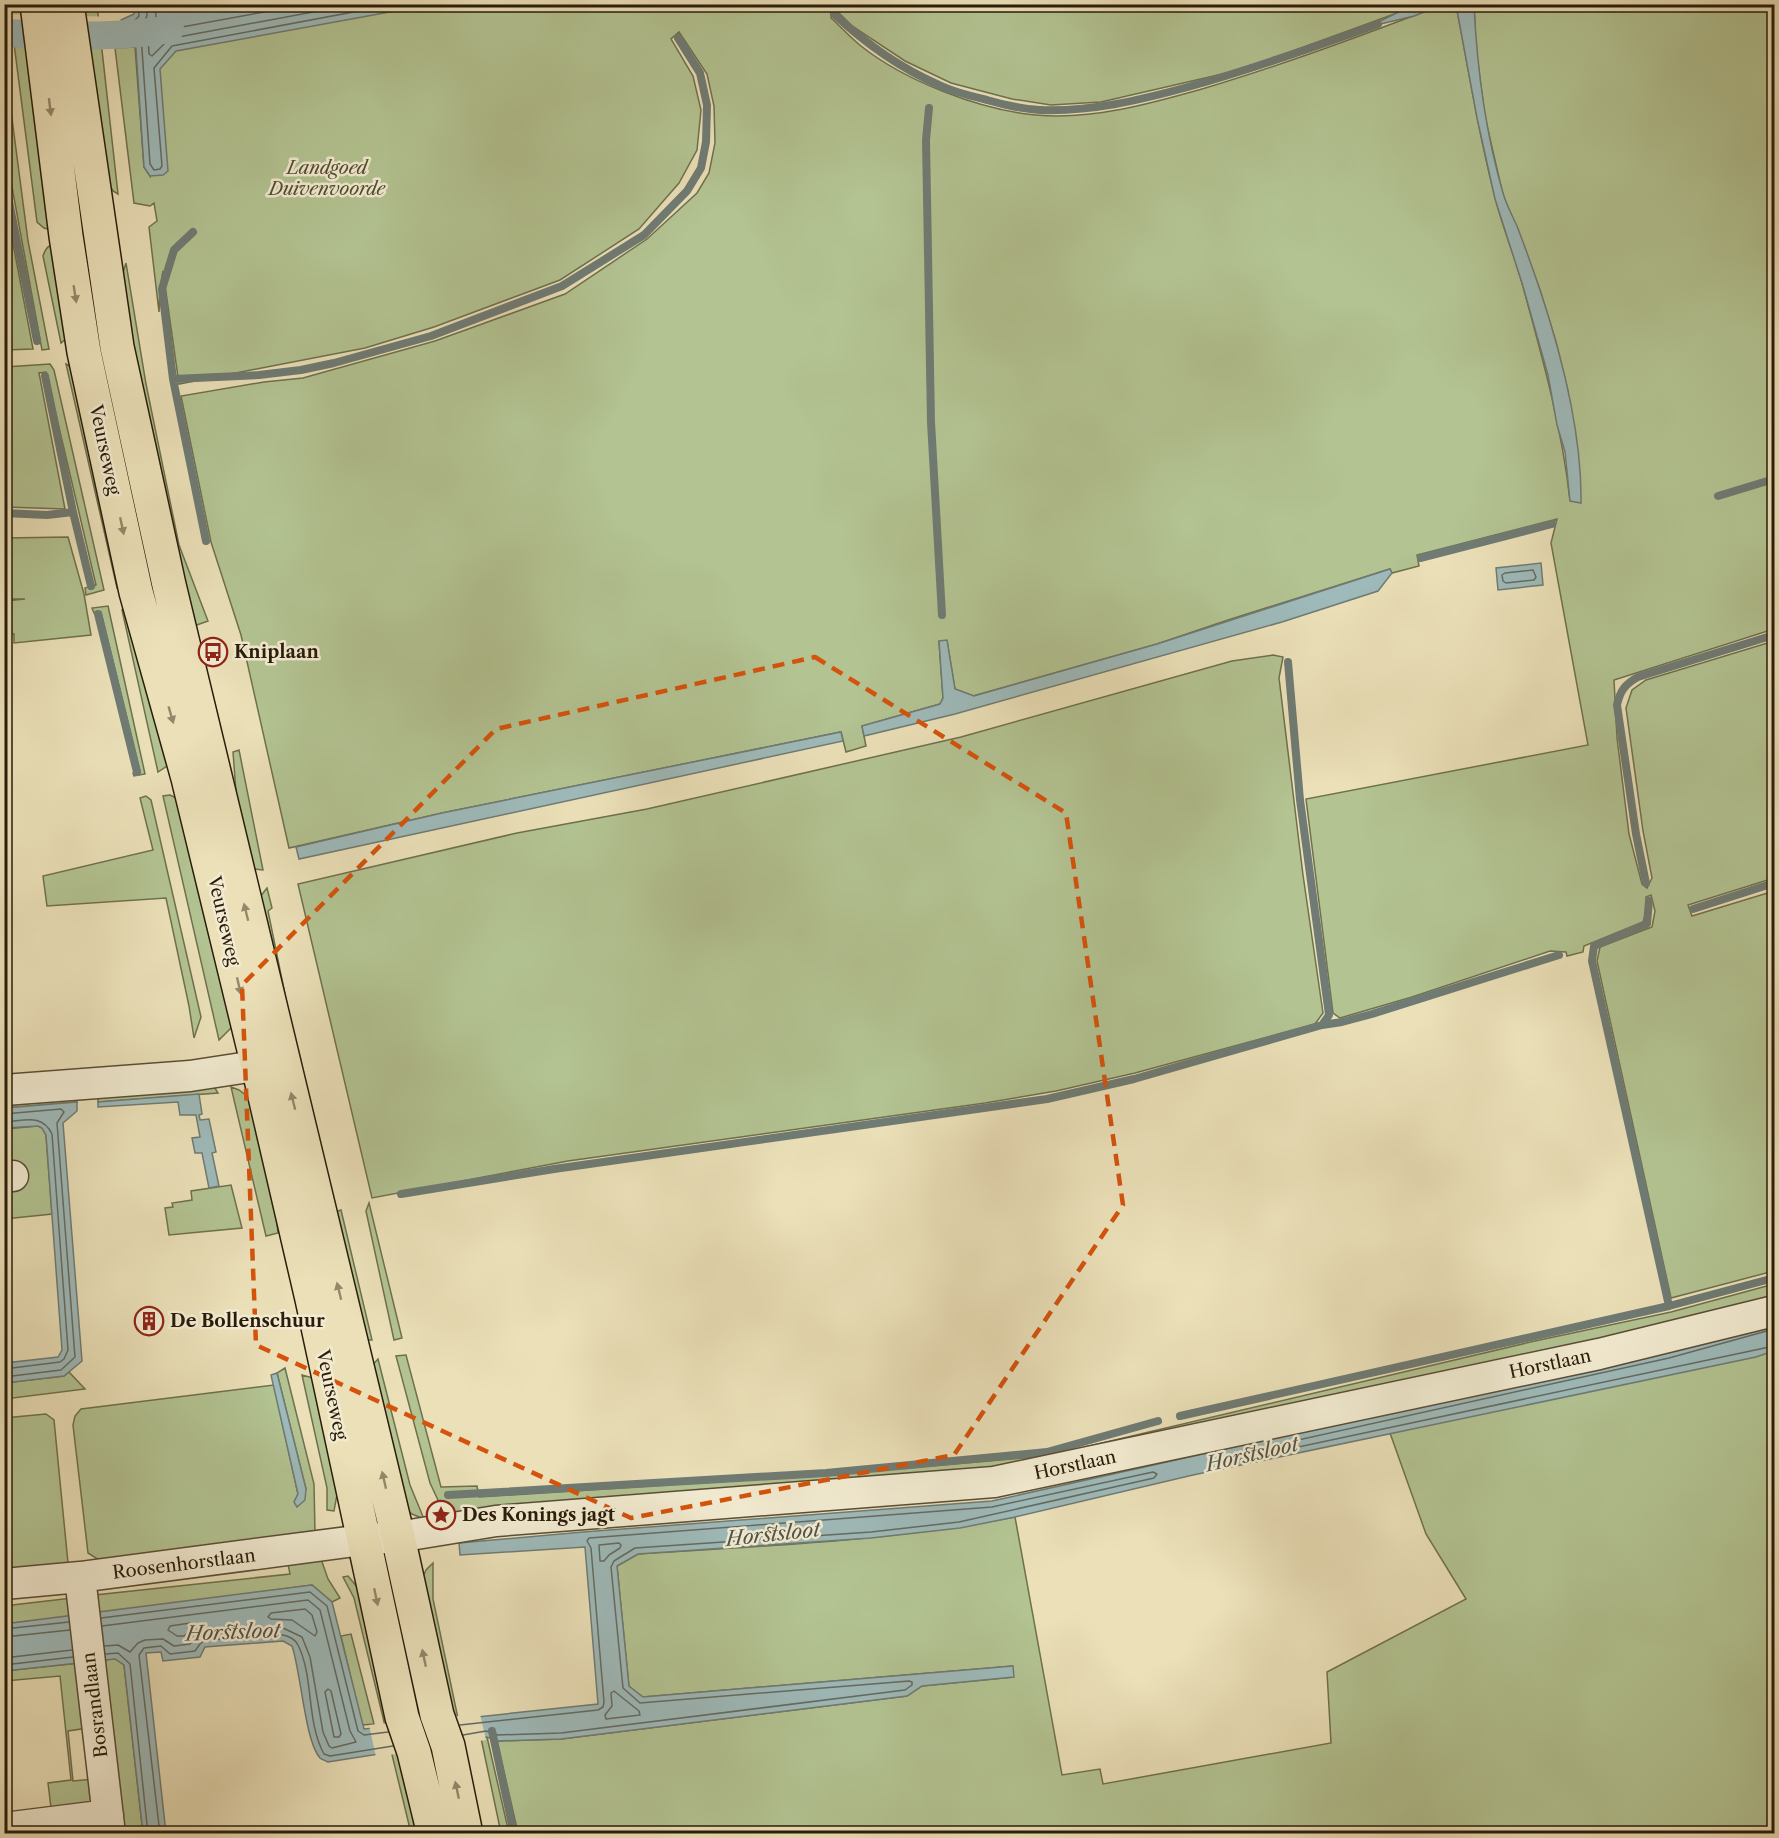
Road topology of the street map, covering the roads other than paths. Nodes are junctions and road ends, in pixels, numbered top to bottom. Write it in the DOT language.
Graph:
graph roads {
  1 [pos="37,4"];
  2 [pos="66,4"];
  3 [pos="57,49"];
  4 [pos="271,1064"];
  5 [pos="4,1090"];
  6 [pos="1774,1311"];
  7 [pos="398,1537"];
  8 [pos="363,1540"];
  9 [pos="4,1584"];
  10 [pos="81,1590"];
  11 [pos="109,1824"];
  12 [pos="4,1828"];
  13 [pos="434,1833"];
  14 [pos="466,1833"];
  1 -- 3 [label="main road, Veurseweg"];
  2 -- 3 [label="main road, Veurseweg"];
  3 -- 4 [label="main road, Veurseweg"];
  4 -- 5 [label="street"];
  7 -- 4 [label="main road, Veurseweg, one-way"];
  4 -- 8 [label="main road, Veurseweg"];
  6 -- 7 [label="street, Horstlaan"];
  7 -- 8 [label="street, Horstlaan"];
  14 -- 7 [label="main road, Veurseweg, one-way"];
  8 -- 10 [label="street, Roosenhorstlaan"];
  8 -- 13 [label="main road, Veurseweg, one-way"];
  9 -- 10 [label="street, Roosenhorstlaan"];
  10 -- 11 [label="street, Bosrandlaan"];
  11 -- 12 [label="street"];
}
